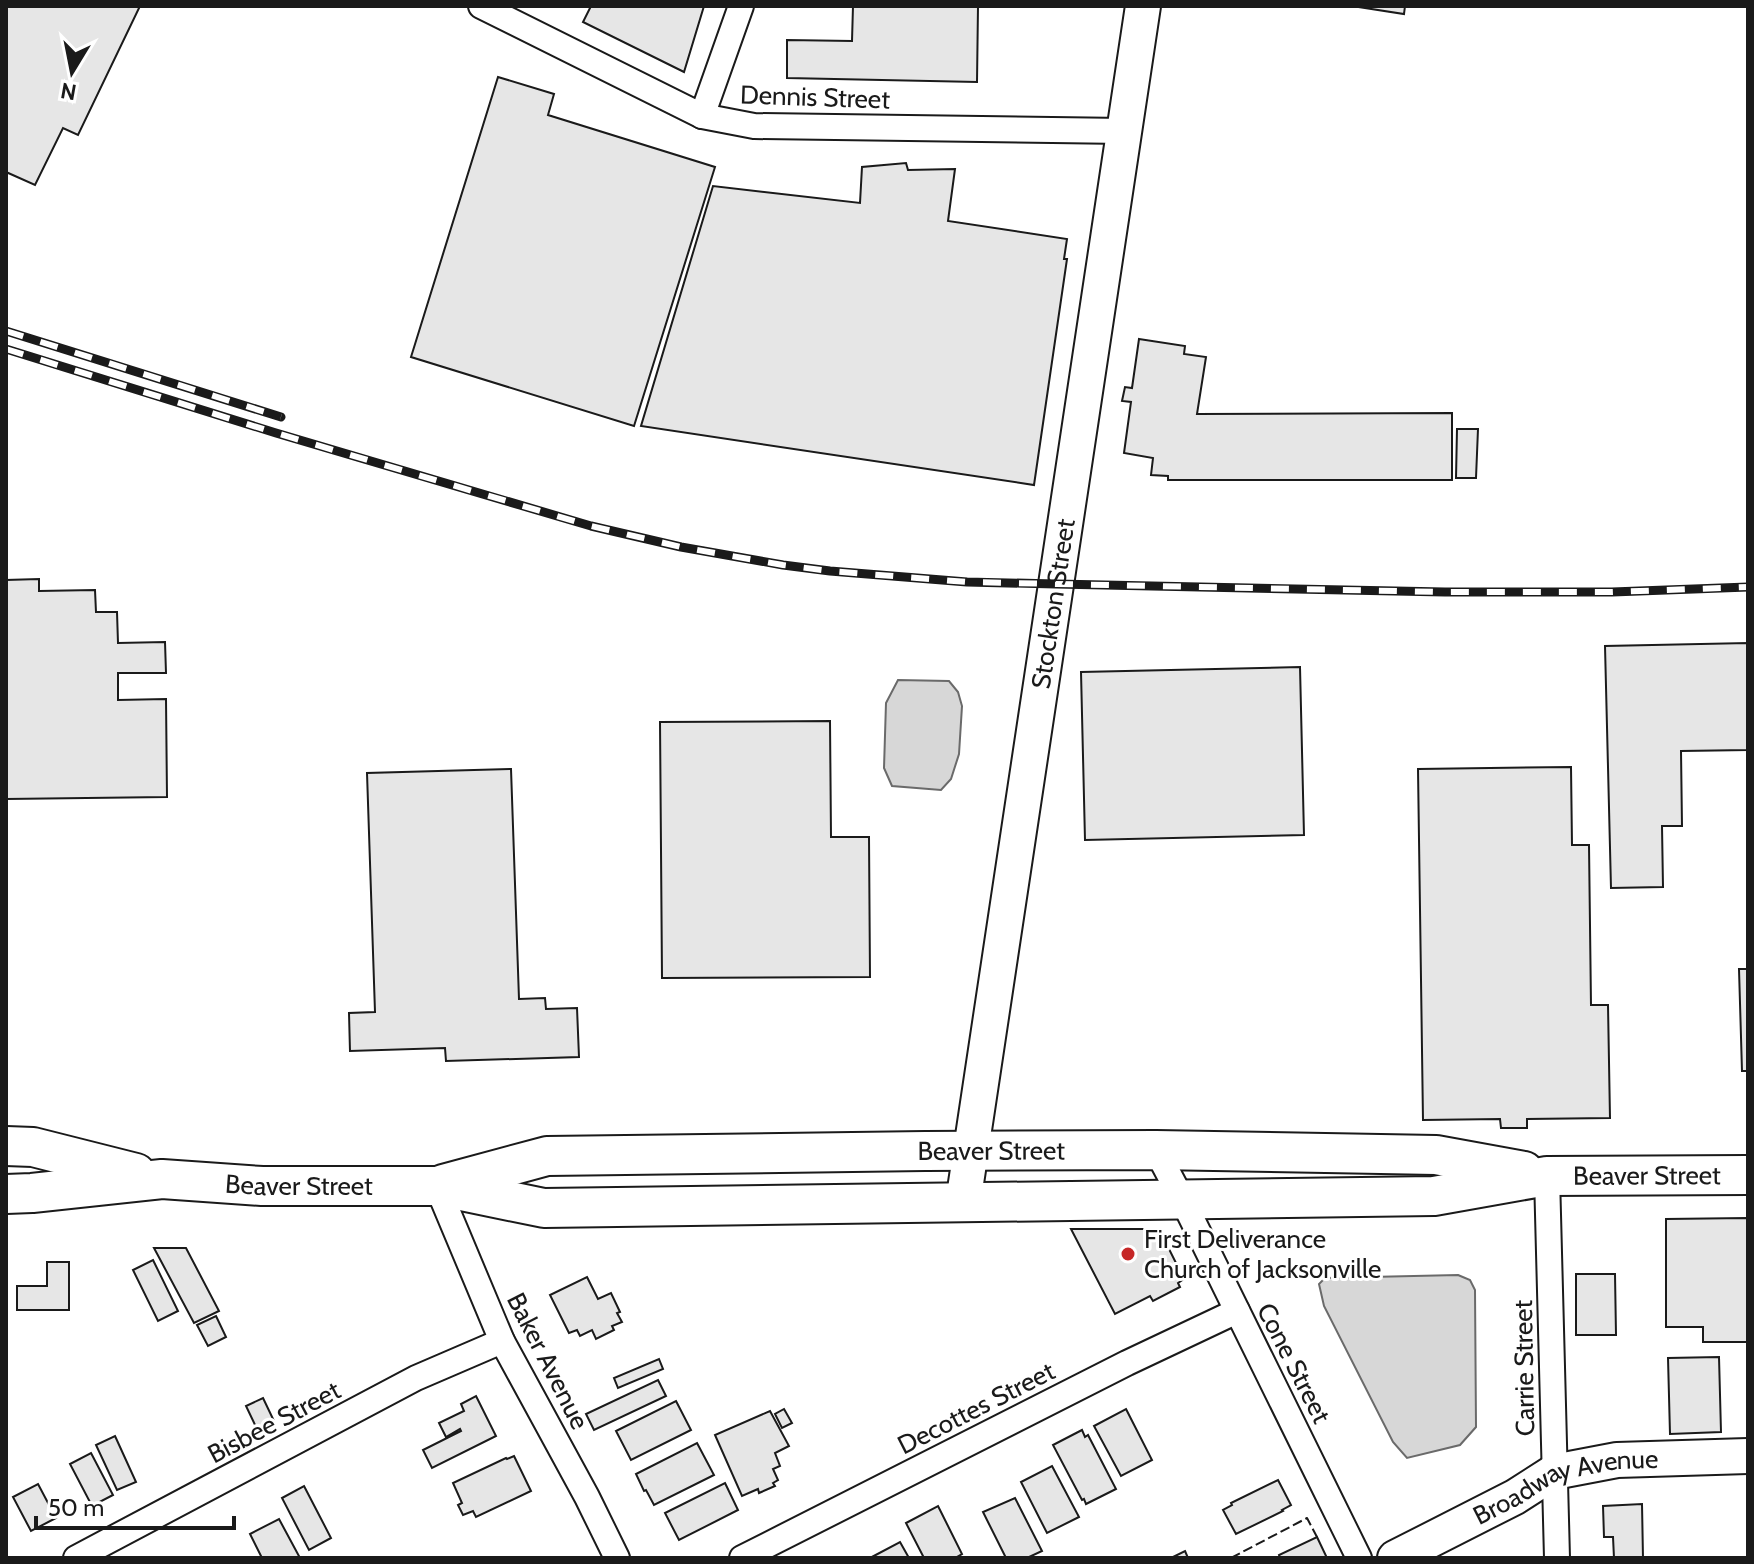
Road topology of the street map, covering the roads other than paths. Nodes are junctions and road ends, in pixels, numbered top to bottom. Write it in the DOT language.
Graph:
graph roads {
  1 [pos="481,6"];
  2 [pos="741,6"];
  3 [pos="1143,6"];
  4 [pos="702,116"];
  5 [pos="1125,131"];
  6 [pos="6,1146"];
  7 [pos="1156,1150"];
  8 [pos="971,1151"];
  9 [pos="1336,1152"];
  10 [pos="1748,1175"];
  11 [pos="1547,1176"];
  12 [pos="162,1179"];
  13 [pos="437,1186"];
  14 [pos="6,1194"];
  15 [pos="1335,1197"];
  16 [pos="1183,1201"];
  17 [pos="963,1203"];
  18 [pos="1237,1311"];
  19 [pos="502,1341"];
  20 [pos="1748,1456"];
  21 [pos="1554,1472"];
  22 [pos="76,1558"];
  23 [pos="617,1558"];
  24 [pos="742,1558"];
  25 [pos="1359,1558"];
  26 [pos="1395,1558"];
  27 [pos="1557,1558"];
  1 -- 4 [label="street, Dennis Street"];
  2 -- 4 [label="street"];
  3 -- 5 [label="main road, Stockton Street"];
  4 -- 5 [label="street, Dennis Street"];
  5 -- 8 [label="main road, Stockton Street"];
  6 -- 12 [label="main road, Beaver Street"];
  7 -- 8 [label="main road, Beaver Street"];
  7 -- 9 [label="main road, Beaver Street"];
  7 -- 16 [label="street, Cone Street"];
  8 -- 13 [label="main road, Beaver Street"];
  8 -- 17 [label="main road, Stockton Street"];
  9 -- 11 [label="main road, Beaver Street"];
  9 -- 15 [label="street"];
  10 -- 11 [label="main road, Beaver Street"];
  11 -- 15 [label="main road, Beaver Street"];
  11 -- 21 [label="street, Carrie Street"];
  12 -- 13 [label="main road, Beaver Street"];
  12 -- 14 [label="main road, Beaver Street"];
  13 -- 17 [label="main road, Beaver Street"];
  13 -- 19 [label="street, Baker Avenue"];
  15 -- 16 [label="main road, Beaver Street"];
  16 -- 17 [label="main road, Beaver Street"];
  16 -- 18 [label="street, Cone Street"];
  18 -- 24 [label="street, Decottes Street"];
  18 -- 25 [label="street, Cone Street"];
  19 -- 22 [label="street, Bisbee Street"];
  19 -- 23 [label="street, Baker Avenue"];
  20 -- 21 [label="main road, Broadway Avenue"];
  21 -- 26 [label="main road, Broadway Avenue"];
  21 -- 27 [label="street, Carrie Street"];
}
